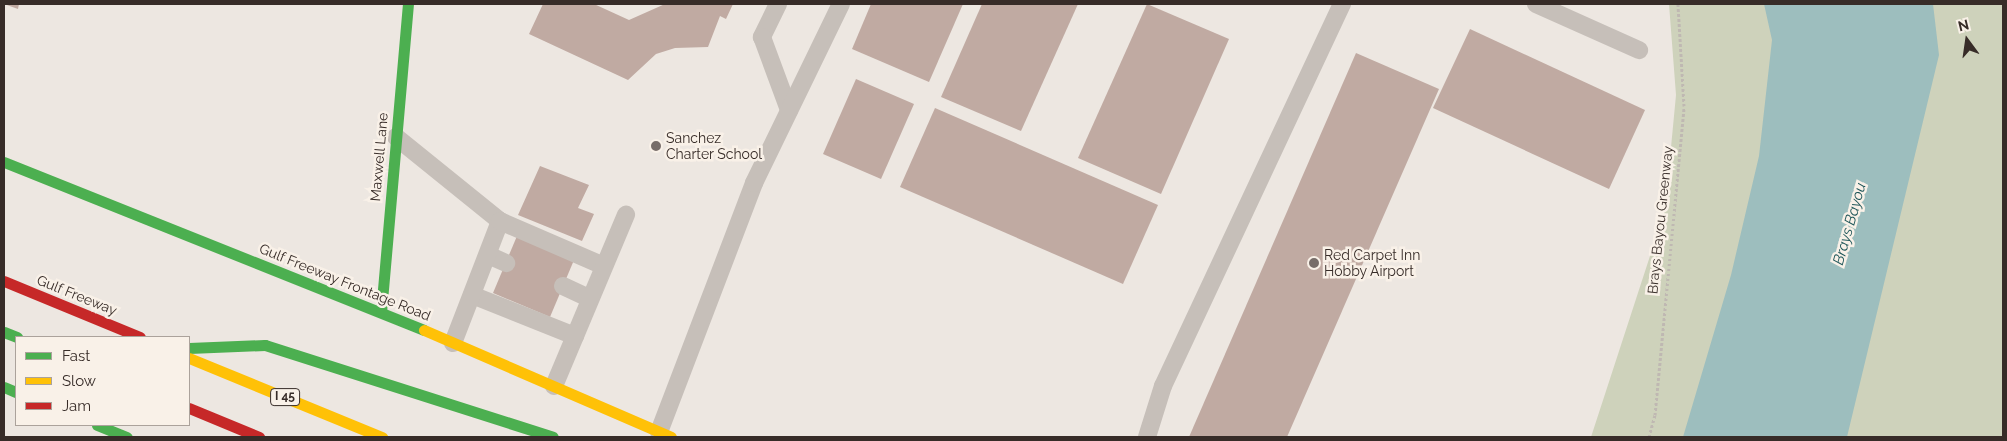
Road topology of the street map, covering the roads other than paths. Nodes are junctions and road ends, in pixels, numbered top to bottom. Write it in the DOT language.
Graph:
graph roads {
  1 [pos="408,4"];
  2 [pos="778,4"];
  3 [pos="841,4"];
  4 [pos="1342,4"];
  5 [pos="1536,4"];
  6 [pos="1639,50"];
  7 [pos="789,110"];
  8 [pos="396,137"];
  9 [pos="4,162"];
  10 [pos="626,215"];
  11 [pos="500,221"];
  12 [pos="488,255"];
  13 [pos="506,263"];
  14 [pos="604,266"];
  15 [pos="4,281"];
  16 [pos="563,286"];
  17 [pos="472,295"];
  18 [pos="589,298"];
  19 [pos="381,312"];
  20 [pos="138,336"];
  21 [pos="575,336"];
  22 [pos="453,343"];
  23 [pos="190,348"];
  24 [pos="190,358"];
  25 [pos="554,386"];
  26 [pos="190,408"];
  27 [pos="87,426"];
  28 [pos="99,426"];
  29 [pos="665,434"];
  30 [pos="100,437"];
  31 [pos="126,437"];
  32 [pos="259,437"];
  33 [pos="382,437"];
  34 [pos="553,437"];
  35 [pos="1147,437"];
  1 -- 8 [label="main road, Maxwell Lane"];
  2 -- 7 [label="lane"];
  3 -- 7 [label="lane"];
  4 -- 35 [label="lane"];
  5 -- 6 [label="lane"];
  7 -- 29 [label="lane"];
  8 -- 11 [label="lane"];
  8 -- 19 [label="main road, Maxwell Lane"];
  9 -- 19 [label="main road, Gulf Freeway Frontage Road"];
  10 -- 14 [label="lane"];
  11 -- 12 [label="lane"];
  11 -- 14 [label="lane"];
  12 -- 13 [label="lane"];
  12 -- 17 [label="lane"];
  14 -- 18 [label="lane"];
  15 -- 20 [label="main road, Gulf Freeway"];
  16 -- 18 [label="lane"];
  17 -- 21 [label="lane"];
  17 -- 22 [label="lane"];
  18 -- 21 [label="lane"];
  19 -- 22 [label="main road, Gulf Freeway Frontage Road"];
  21 -- 25 [label="lane"];
  22 -- 25 [label="main road, Gulf Freeway Frontage Road"];
  23 -- 34 [label="main road"];
  24 -- 33 [label="main road, I 45"];
  25 -- 29 [label="main road, Gulf Freeway Frontage Road"];
  26 -- 32 [label="main road"];
  27 -- 30 [label="main road"];
  28 -- 31 [label="main road"];
}
